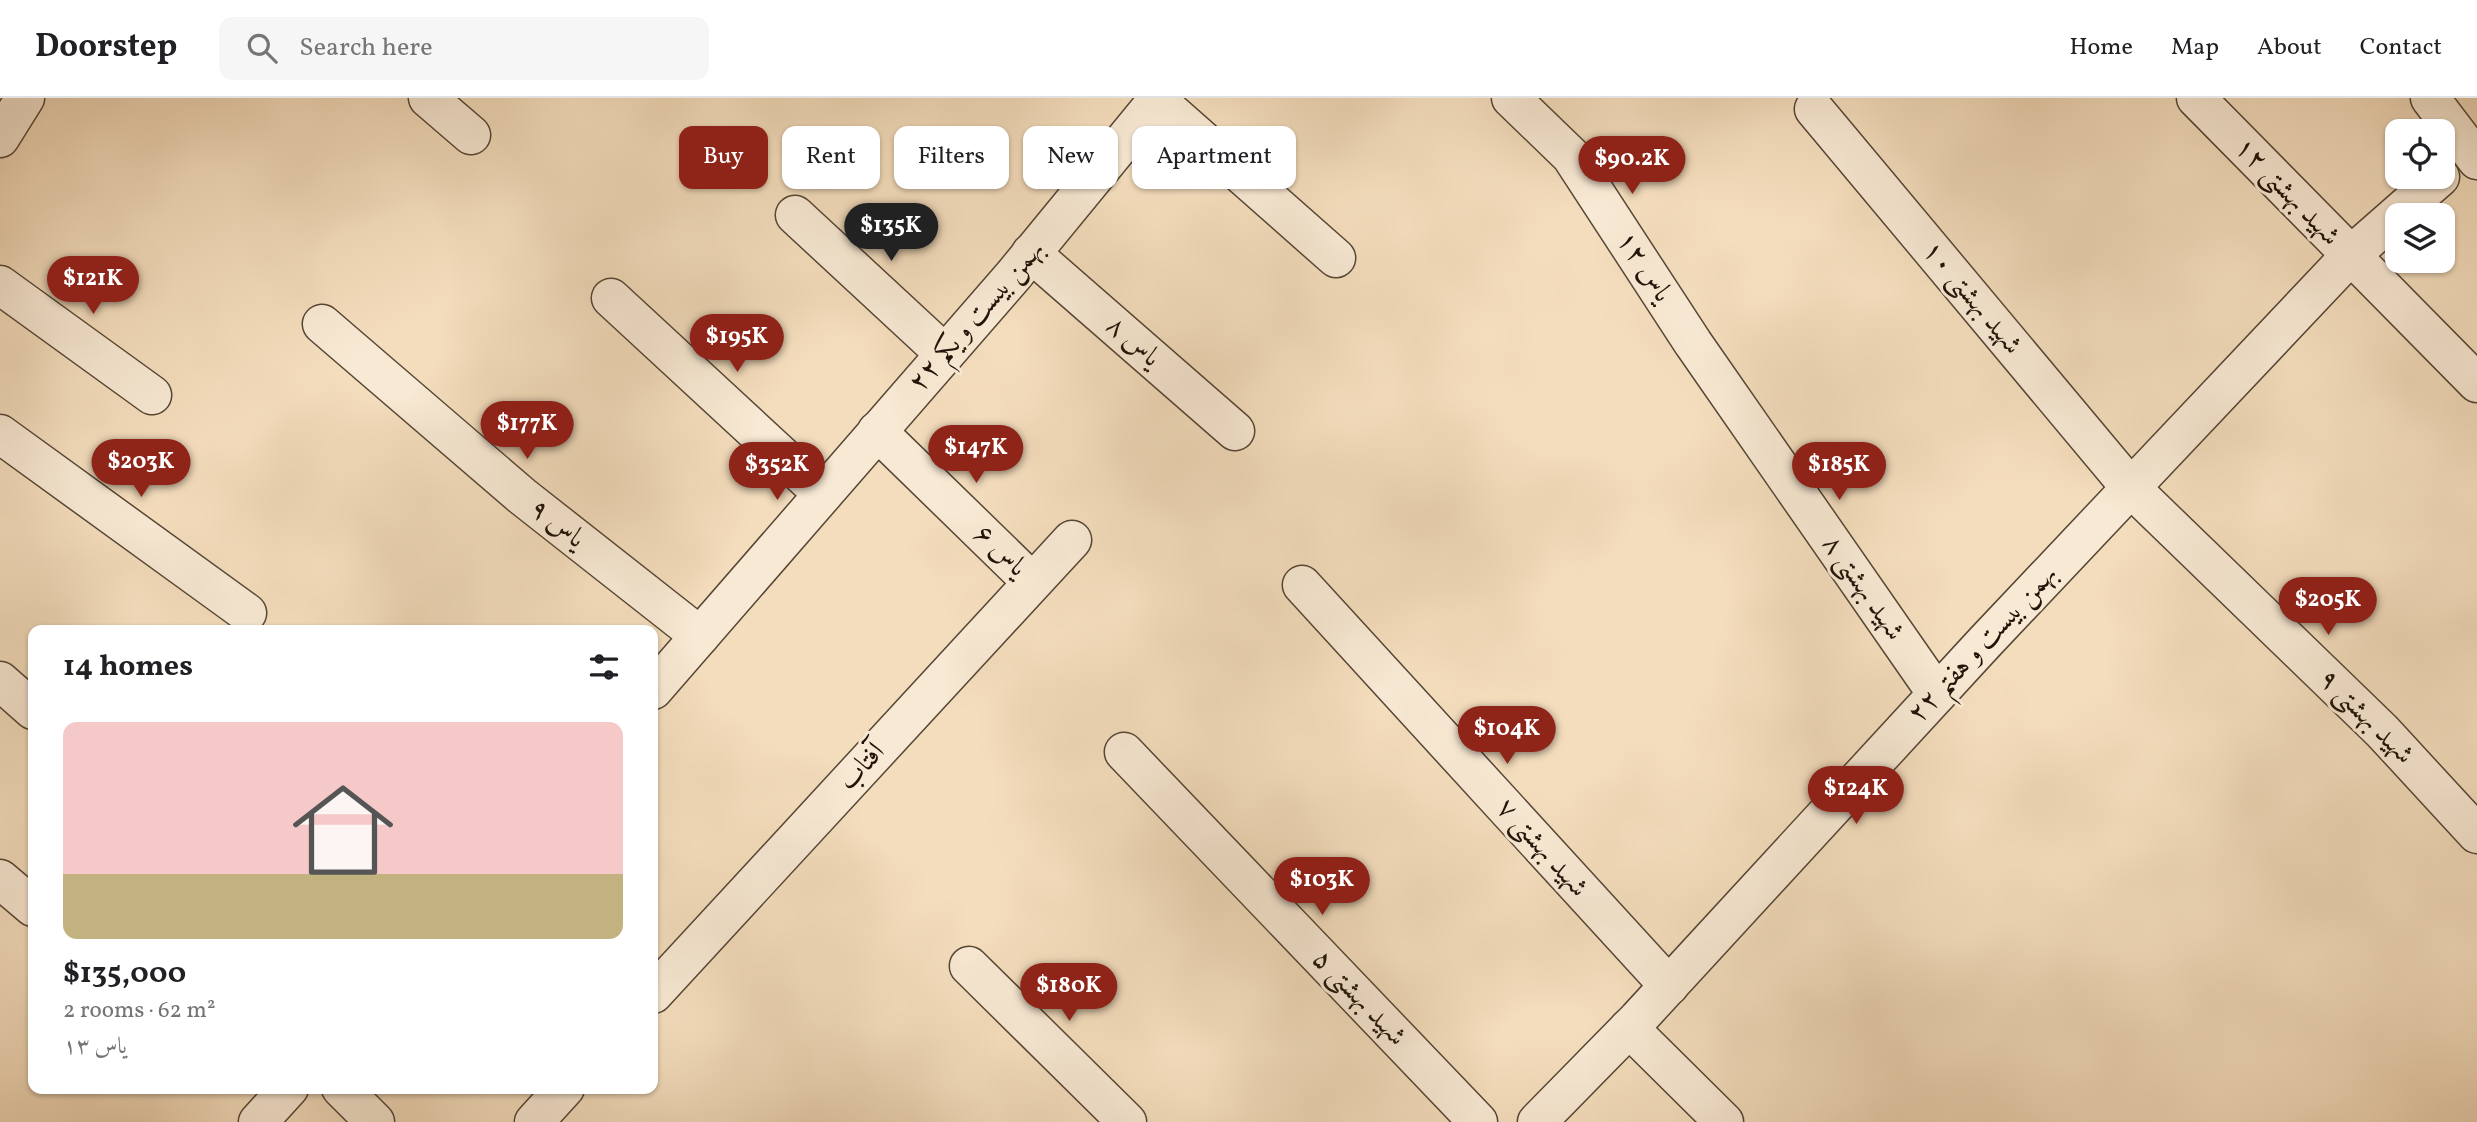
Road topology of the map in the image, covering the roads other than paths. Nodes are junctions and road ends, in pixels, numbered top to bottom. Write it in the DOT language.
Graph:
graph roads {
  1 [pos="26,98"];
  2 [pos="429,98"];
  3 [pos="1511,98"];
  4 [pos="2196,98"];
  5 [pos="2430,98"];
  6 [pos="1158,99"];
  7 [pos="1814,110"];
  8 [pos="471,135"];
  9 [pos="0,138"];
  10 [pos="2461,162"];
  11 [pos="795,215"];
  12 [pos="1031,253"];
  13 [pos="2350,256"];
  14 [pos="1336,258"];
  15 [pos="0,285"];
  16 [pos="611,298"];
  17 [pos="322,324"];
  18 [pos="1693,343"];
  19 [pos="945,354"];
  20 [pos="2477,383"];
  21 [pos="152,395"];
  22 [pos="877,431"];
  23 [pos="1236,431"];
  24 [pos="0,434"];
  25 [pos="2130,487"];
  26 [pos="823,494"];
  27 [pos="1072,540"];
  28 [pos="1032,582"];
  29 [pos="1302,586"];
  30 [pos="247,613"];
  31 [pos="700,636"];
  32 [pos="0,681"];
  33 [pos="658,684"];
  34 [pos="1937,694"];
  35 [pos="28,705"];
  36 [pos="1124,752"];
  37 [pos="2477,834"];
  38 [pos="0,879"];
  39 [pos="28,903"];
  40 [pos="969,966"];
  41 [pos="1669,986"];
  42 [pos="658,989"];
  43 [pos="1629,1028"];
  44 [pos="347,1094"];
  45 [pos="560,1094"];
  46 [pos="375,1122"];
  47 [pos="534,1122"];
  48 [pos="1127,1122"];
  49 [pos="1478,1122"];
  50 [pos="1537,1122"];
  51 [pos="1724,1122"];
  1 -- 9 [label="street"];
  2 -- 8 [label="street"];
  3 -- 18 [label="street, یاس ۱۲"];
  4 -- 13 [label="street, شهید بهشتی ۱۲"];
  5 -- 10 [label="street"];
  6 -- 12 [label="street, ۲۲ بهمن بیست و یکم"];
  6 -- 14 [label="street"];
  7 -- 25 [label="street, شهید بهشتی ۱۰"];
  10 -- 13 [label="street, ۲۲ بهمن بیست و هفتم"];
  11 -- 19 [label="street"];
  12 -- 19 [label="street, ۲۲ بهمن بیست و یکم"];
  12 -- 23 [label="street, یاس ۸"];
  13 -- 20 [label="street, شهید بهشتی ۱۲"];
  13 -- 25 [label="street, ۲۲ بهمن بیست و هفتم"];
  15 -- 21 [label="street"];
  16 -- 26 [label="street"];
  17 -- 31 [label="street, یاس ۹"];
  18 -- 34 [label="street, شهید بهشتی ۸"];
  19 -- 22 [label="street, ۲۲ بهمن بیست و یکم"];
  22 -- 26 [label="street, ۲۲ بهمن بیست و یکم"];
  22 -- 28 [label="street, یاس ۶"];
  24 -- 30 [label="street"];
  25 -- 34 [label="street, ۲۲ بهمن بیست و هفتم"];
  25 -- 37 [label="street, شهید بهشتی ۹"];
  26 -- 31 [label="street, ۲۲ بهمن بیست و یکم"];
  27 -- 28 [label="street, آفتاب"];
  28 -- 42 [label="street, آفتاب"];
  29 -- 41 [label="street, شهید بهشتی ۷"];
  31 -- 33 [label="street, ۲۲ بهمن بیست و یکم"];
  32 -- 35 [label="street"];
  34 -- 41 [label="street, ۲۲ بهمن بیست و هفتم"];
  36 -- 49 [label="street, شهید بهشتی ۵"];
  38 -- 39 [label="street"];
  40 -- 48 [label="street"];
  41 -- 43 [label="street, ۲۲ بهمن بیست و هفتم"];
  43 -- 50 [label="street, ۲۲ بهمن بیست و هفتم"];
  43 -- 51 [label="street"];
  44 -- 46 [label="street"];
  45 -- 47 [label="street"];
}
